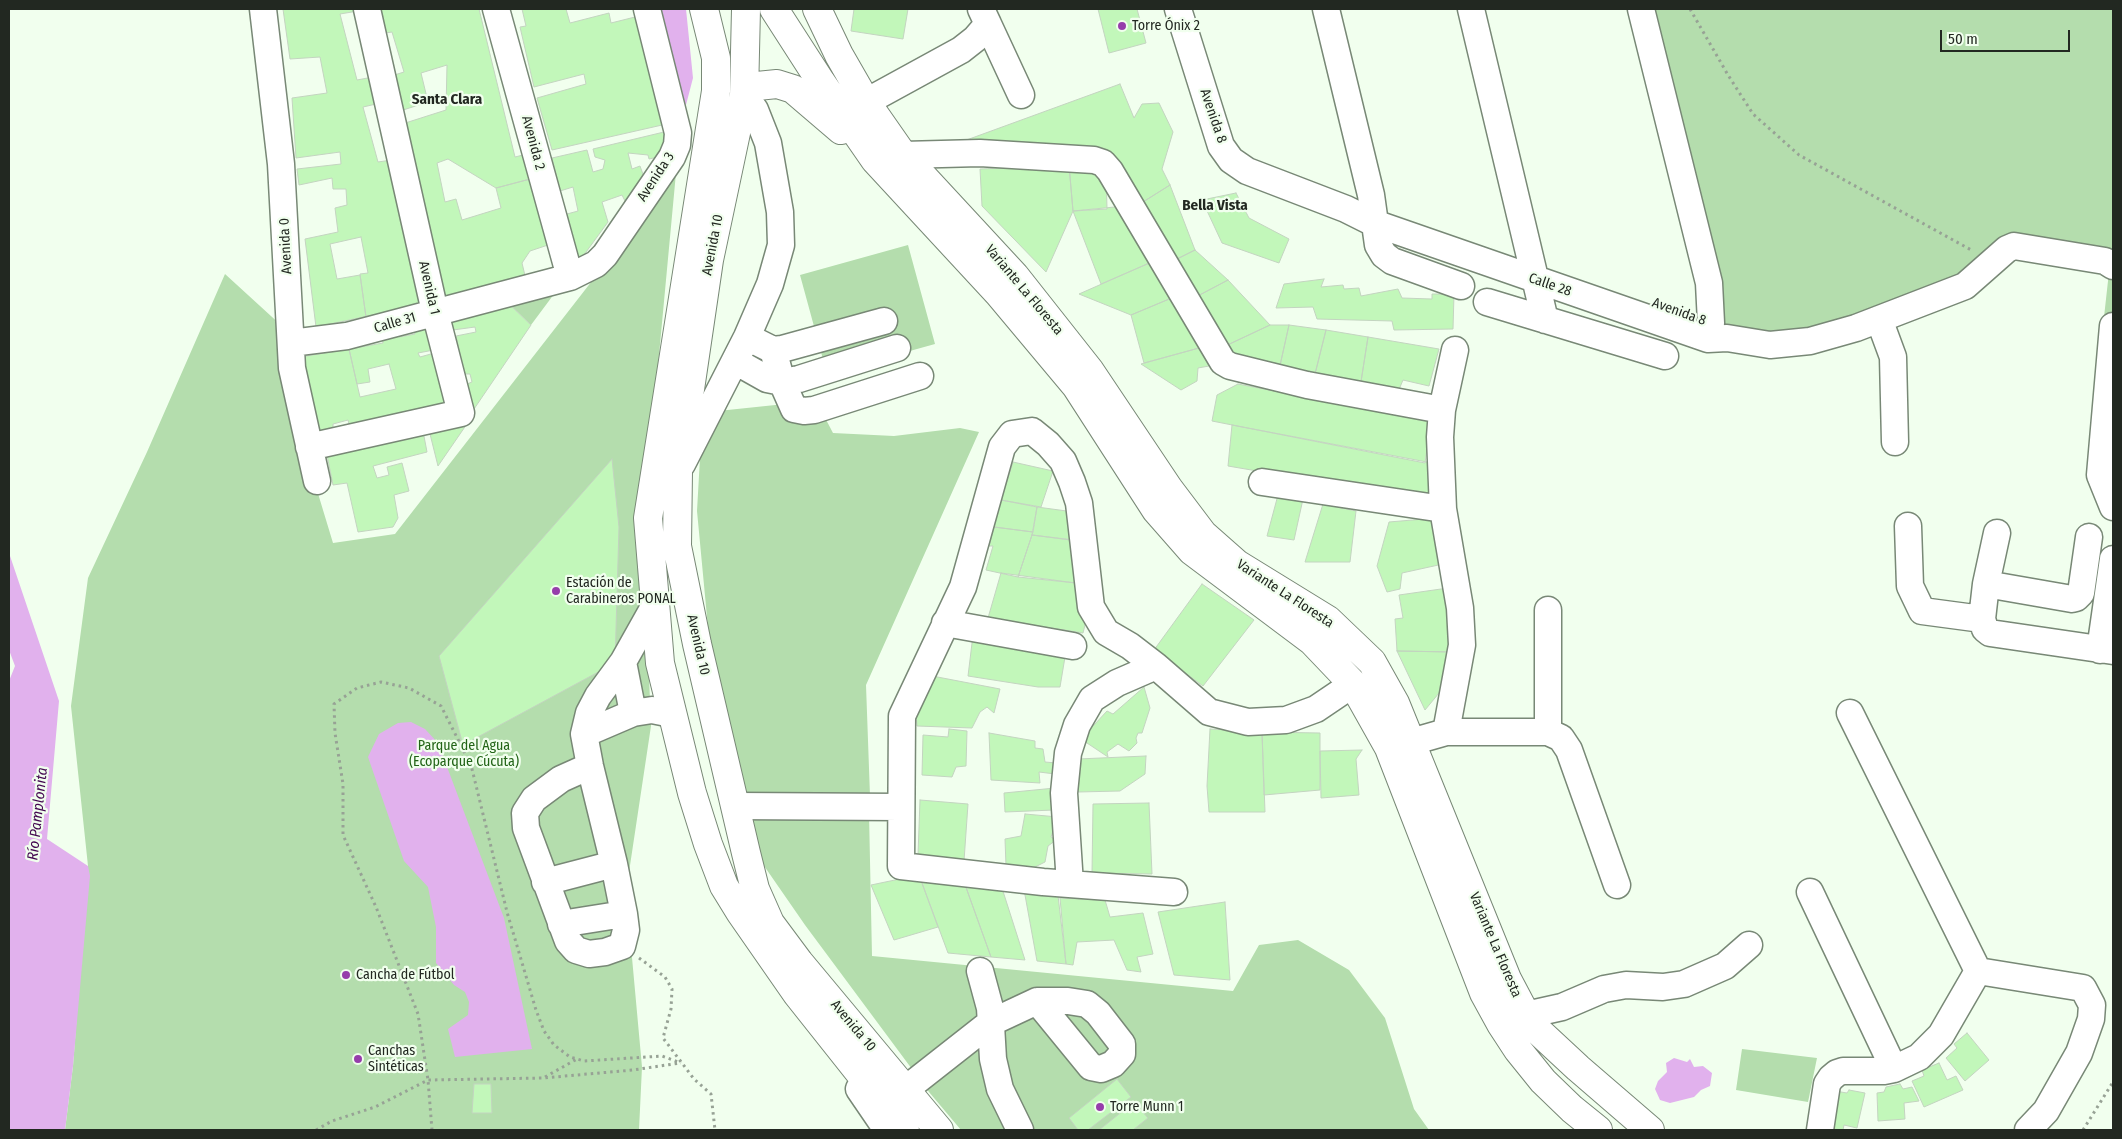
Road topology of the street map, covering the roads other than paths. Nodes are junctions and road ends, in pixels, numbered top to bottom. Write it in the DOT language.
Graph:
graph roads {
  1 [pos="263,9"];
  2 [pos="367,9"];
  3 [pos="496,9"];
  4 [pos="647,9"];
  5 [pos="704,9"];
  6 [pos="746,9"];
  7 [pos="774,9"];
  8 [pos="817,9"];
  9 [pos="1178,9"];
  10 [pos="1309,9"];
  11 [pos="1326,9"];
  12 [pos="1471,9"];
  13 [pos="1641,9"];
  14 [pos="984,16"];
  15 [pos="744,95"];
  16 [pos="1021,95"];
  17 [pos="866,102"];
  18 [pos="903,155"];
  19 [pos="876,160"];
  20 [pos="716,168"];
  21 [pos="1362,213"];
  22 [pos="2113,266"];
  23 [pos="1532,269"];
  24 [pos="578,274"];
  25 [pos="1461,286"];
  26 [pos="1487,302"];
  27 [pos="435,312"];
  28 [pos="1879,319"];
  29 [pos="1545,320"];
  30 [pos="884,321"];
  31 [pos="2113,326"];
  32 [pos="1715,333"];
  33 [pos="748,336"];
  34 [pos="290,343"];
  35 [pos="897,348"];
  36 [pos="773,350"];
  37 [pos="1455,350"];
  38 [pos="1664,356"];
  39 [pos="735,361"];
  40 [pos="920,376"];
  41 [pos="782,382"];
  42 [pos="1442,410"];
  43 [pos="1895,442"];
  44 [pos="670,444"];
  45 [pos="2108,445"];
  46 [pos="309,447"];
  47 [pos="678,471"];
  48 [pos="318,481"];
  49 [pos="1262,482"];
  50 [pos="2113,507"];
  51 [pos="1442,509"];
  52 [pos="1908,526"];
  53 [pos="1997,533"];
  54 [pos="2089,538"];
  55 [pos="2113,559"];
  56 [pos="1986,584"];
  57 [pos="655,605"];
  58 [pos="1548,610"];
  59 [pos="1982,618"];
  60 [pos="945,624"];
  61 [pos="1073,646"];
  62 [pos="2107,651"];
  63 [pos="623,662"];
  64 [pos="1156,666"];
  65 [pos="1353,684"];
  66 [pos="633,713"];
  67 [pos="1850,713"];
  68 [pos="672,714"];
  69 [pos="1446,732"];
  70 [pos="1548,732"];
  71 [pos="584,734"];
  72 [pos="1400,744"];
  73 [pos="590,766"];
  74 [pos="735,806"];
  75 [pos="900,807"];
  76 [pos="614,864"];
  77 [pos="545,882"];
  78 [pos="1070,884"];
  79 [pos="1617,885"];
  80 [pos="1174,892"];
  81 [pos="1810,892"];
  82 [pos="624,914"];
  83 [pos="561,924"];
  84 [pos="1749,946"];
  85 [pos="1978,971"];
  86 [pos="980,972"];
  87 [pos="1037,1001"];
  88 [pos="1526,1015"];
  89 [pos="990,1023"];
  90 [pos="857,1068"];
  91 [pos="1894,1069"];
  92 [pos="906,1089"];
  93 [pos="887,1130"];
  94 [pos="905,1130"];
  95 [pos="939,1130"];
  96 [pos="1020,1130"];
  97 [pos="1598,1130"];
  98 [pos="1650,1130"];
  99 [pos="1820,1130"];
  100 [pos="2028,1130"];
  1 -- 34 [label="street, Avenida 0"];
  2 -- 27 [label="street, Avenida 1"];
  3 -- 24 [label="street, Avenida 2"];
  4 -- 24 [label="street, Avenida 3"];
  5 -- 20 [label="main road, Avenida 10"];
  6 -- 15 [label="main road, Avenida 10"];
  7 -- 19 [label="main road, Variante La Floresta"];
  8 -- 17 [label="main road, Variante La Floresta"];
  9 -- 21 [label="street, Avenida 8"];
  10 -- 21 [label="street"];
  11 -- 21 [label="street"];
  12 -- 23 [label="street"];
  13 -- 32 [label="street"];
  14 -- 16 [label="street"];
  14 -- 17 [label="street"];
  15 -- 19 [label="main road"];
  15 -- 20 [label="main road, Avenida 10"];
  15 -- 33 [label="street"];
  17 -- 18 [label="main road, Variante La Floresta"];
  18 -- 42 [label="street"];
  18 -- 72 [label="main road, Variante La Floresta"];
  19 -- 65 [label="main road, Variante La Floresta"];
  20 -- 44 [label="main road, Avenida 10"];
  21 -- 23 [label="street, Avenida 8"];
  21 -- 25 [label="street"];
  22 -- 28 [label="street, Avenida 8"];
  23 -- 29 [label="street"];
  23 -- 32 [label="street, Avenida 8"];
  24 -- 27 [label="street, Calle 31"];
  26 -- 29 [label="street"];
  27 -- 34 [label="street, Calle 31"];
  27 -- 46 [label="street, Avenida 1"];
  28 -- 32 [label="street, Avenida 8"];
  28 -- 43 [label="street"];
  29 -- 38 [label="street"];
  30 -- 36 [label="street"];
  31 -- 45 [label="street"];
  33 -- 36 [label="street"];
  33 -- 39 [label="street"];
  34 -- 46 [label="street, Avenida 0"];
  35 -- 41 [label="street"];
  36 -- 41 [label="street"];
  37 -- 42 [label="street"];
  39 -- 41 [label="street"];
  39 -- 47 [label="street"];
  40 -- 41 [label="street"];
  42 -- 51 [label="street"];
  44 -- 47 [label="main road, Avenida 10"];
  44 -- 57 [label="main road, Avenida 10"];
  45 -- 50 [label="street"];
  46 -- 48 [label="street, Avenida 0"];
  47 -- 74 [label="main road, Avenida 10"];
  49 -- 51 [label="street"];
  51 -- 69 [label="street"];
  52 -- 59 [label="street"];
  53 -- 56 [label="street"];
  54 -- 56 [label="street"];
  55 -- 62 [label="street"];
  56 -- 59 [label="street"];
  57 -- 63 [label="street"];
  57 -- 68 [label="main road, Avenida 10"];
  58 -- 70 [label="street"];
  59 -- 62 [label="street"];
  60 -- 61 [label="street"];
  60 -- 64 [label="street"];
  60 -- 75 [label="street"];
  63 -- 66 [label="street"];
  63 -- 71 [label="street"];
  64 -- 65 [label="street"];
  64 -- 78 [label="street"];
  65 -- 72 [label="main road, Variante La Floresta"];
  66 -- 68 [label="street"];
  66 -- 71 [label="street"];
  67 -- 85 [label="street"];
  68 -- 90 [label="main road, Avenida 10"];
  69 -- 70 [label="street"];
  69 -- 72 [label="street"];
  70 -- 79 [label="street"];
  71 -- 73 [label="street"];
  72 -- 88 [label="main road, Variante La Floresta"];
  72 -- 97 [label="main road, Variante La Floresta"];
  73 -- 76 [label="street"];
  73 -- 77 [label="street"];
  74 -- 75 [label="street"];
  74 -- 92 [label="main road, Avenida 10"];
  75 -- 78 [label="street"];
  76 -- 77 [label="street"];
  76 -- 82 [label="street"];
  77 -- 83 [label="street"];
  78 -- 80 [label="street"];
  81 -- 91 [label="street"];
  82 -- 83 [label="street"];
  82 -- 83 [label="street"];
  84 -- 88 [label="street"];
  85 -- 91 [label="street"];
  85 -- 100 [label="street"];
  86 -- 89 [label="street"];
  87 -- 89 [label="street"];
  88 -- 98 [label="main road, Variante La Floresta"];
  89 -- 92 [label="street"];
  89 -- 96 [label="street"];
  90 -- 93 [label="street"];
  90 -- 94 [label="main road, Avenida 10"];
  91 -- 99 [label="street"];
  92 -- 95 [label="main road, Avenida 10"];
}
